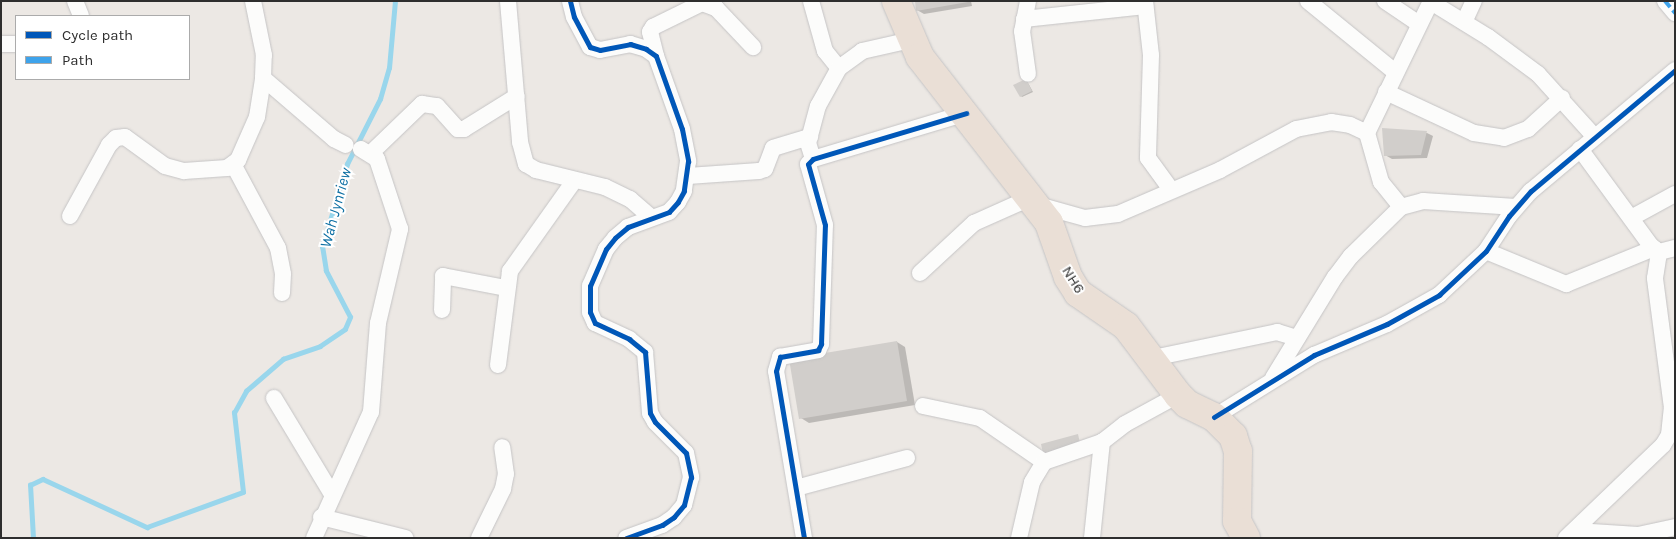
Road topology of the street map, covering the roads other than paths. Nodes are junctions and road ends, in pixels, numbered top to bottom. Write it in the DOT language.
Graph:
graph roads {
  1 [pos="75,1"];
  2 [pos="254,1"];
  3 [pos="508,1"];
  4 [pos="570,1"];
  5 [pos="811,1"];
  6 [pos="896,1"];
  7 [pos="1028,1"];
  8 [pos="1308,1"];
  9 [pos="1385,1"];
  10 [pos="1474,1"];
  11 [pos="1664,1"];
  12 [pos="1431,2"];
  13 [pos="1145,4"];
  14 [pos="1675,12"];
  15 [pos="81,15"];
  16 [pos="1024,20"];
  17 [pos="1464,22"];
  18 [pos="1419,24"];
  19 [pos="911,40"];
  20 [pos="1,44"];
  21 [pos="15,44"];
  22 [pos="753,47"];
  23 [pos="656,56"];
  24 [pos="839,68"];
  25 [pos="1675,70"];
  26 [pos="1395,72"];
  27 [pos="1028,74"];
  28 [pos="262,78"];
  29 [pos="1386,92"];
  30 [pos="517,96"];
  31 [pos="1562,98"];
  32 [pos="966,113"];
  33 [pos="1367,133"];
  34 [pos="810,137"];
  35 [pos="1595,137"];
  36 [pos="360,149"];
  37 [pos="1580,149"];
  38 [pos="812,159"];
  39 [pos="233,164"];
  40 [pos="688,176"];
  41 [pos="574,181"];
  42 [pos="1171,190"];
  43 [pos="1675,194"];
  44 [pos="1033,201"];
  45 [pos="1401,207"];
  46 [pos="1516,207"];
  47 [pos="70,216"];
  48 [pos="651,216"];
  49 [pos="1631,218"];
  50 [pos="1667,250"];
  51 [pos="1486,251"];
  52 [pos="920,273"];
  53 [pos="506,288"];
  54 [pos="282,293"];
  55 [pos="442,310"];
  56 [pos="1297,338"];
  57 [pos="1153,358"];
  58 [pos="1670,363"];
  59 [pos="498,365"];
  60 [pos="1272,380"];
  61 [pos="1178,395"];
  62 [pos="274,398"];
  63 [pos="923,406"];
  64 [pos="1214,416"];
  65 [pos="1102,442"];
  66 [pos="502,447"];
  67 [pos="907,458"];
  68 [pos="1044,462"];
  69 [pos="796,488"];
  70 [pos="332,494"];
  71 [pos="321,518"];
  72 [pos="1675,527"];
  73 [pos="1571,534"];
  74 [pos="314,538"];
  75 [pos="405,538"];
  76 [pos="479,538"];
  77 [pos="626,538"];
  78 [pos="804,538"];
  79 [pos="1019,538"];
  80 [pos="1092,538"];
  81 [pos="1246,538"];
  1 -- 15 [label="street"];
  2 -- 28 [label="street"];
  3 -- 30 [label="street"];
  4 -- 23 [label="street"];
  5 -- 24 [label="street"];
  6 -- 19 [label="highway, NH6 / NH6"];
  7 -- 16 [label="street"];
  8 -- 26 [label="street"];
  9 -- 18 [label="street"];
  10 -- 17 [label="street"];
  11 -- 14 [label="street"];
  12 -- 17 [label="street"];
  12 -- 18 [label="street"];
  13 -- 16 [label="street"];
  13 -- 42 [label="street"];
  16 -- 27 [label="street"];
  17 -- 31 [label="street"];
  18 -- 26 [label="street"];
  19 -- 24 [label="street"];
  19 -- 32 [label="highway, NH6 / NH6"];
  20 -- 21 [label="street"];
  22 -- 23 [label="street"];
  23 -- 40 [label="street"];
  24 -- 34 [label="street"];
  25 -- 35 [label="street"];
  26 -- 29 [label="street"];
  28 -- 36 [label="street"];
  28 -- 39 [label="street"];
  29 -- 31 [label="street"];
  29 -- 33 [label="street"];
  30 -- 36 [label="street"];
  30 -- 41 [label="street"];
  31 -- 35 [label="street"];
  32 -- 38 [label="street"];
  32 -- 44 [label="highway, NH6 / NH6"];
  33 -- 42 [label="street"];
  33 -- 45 [label="street"];
  34 -- 38 [label="street"];
  34 -- 40 [label="street"];
  35 -- 37 [label="street"];
  36 -- 70 [label="street"];
  37 -- 46 [label="street"];
  37 -- 49 [label="street"];
  38 -- 69 [label="street"];
  39 -- 47 [label="street"];
  39 -- 54 [label="street"];
  40 -- 48 [label="street"];
  41 -- 48 [label="street"];
  41 -- 53 [label="street"];
  42 -- 44 [label="street"];
  43 -- 49 [label="street"];
  44 -- 52 [label="street"];
  44 -- 57 [label="highway, NH6 / NH6"];
  45 -- 46 [label="street"];
  45 -- 56 [label="street"];
  46 -- 51 [label="street"];
  48 -- 77 [label="street"];
  49 -- 50 [label="street"];
  50 -- 51 [label="street"];
  50 -- 58 [label="street"];
  51 -- 60 [label="street"];
  53 -- 55 [label="street"];
  53 -- 59 [label="street"];
  56 -- 57 [label="street"];
  56 -- 60 [label="street"];
  57 -- 61 [label="highway, NH6 / NH6"];
  58 -- 73 [label="street"];
  60 -- 64 [label="street"];
  61 -- 64 [label="highway, NH6 / NH6"];
  61 -- 65 [label="street"];
  62 -- 70 [label="street"];
  63 -- 68 [label="street"];
  64 -- 81 [label="highway, NH6 / NH6"];
  65 -- 68 [label="street"];
  65 -- 80 [label="street"];
  66 -- 76 [label="street"];
  67 -- 69 [label="street"];
  68 -- 79 [label="street"];
  69 -- 78 [label="street"];
  70 -- 71 [label="street"];
  71 -- 74 [label="street"];
  71 -- 75 [label="street"];
  72 -- 73 [label="street"];
}
